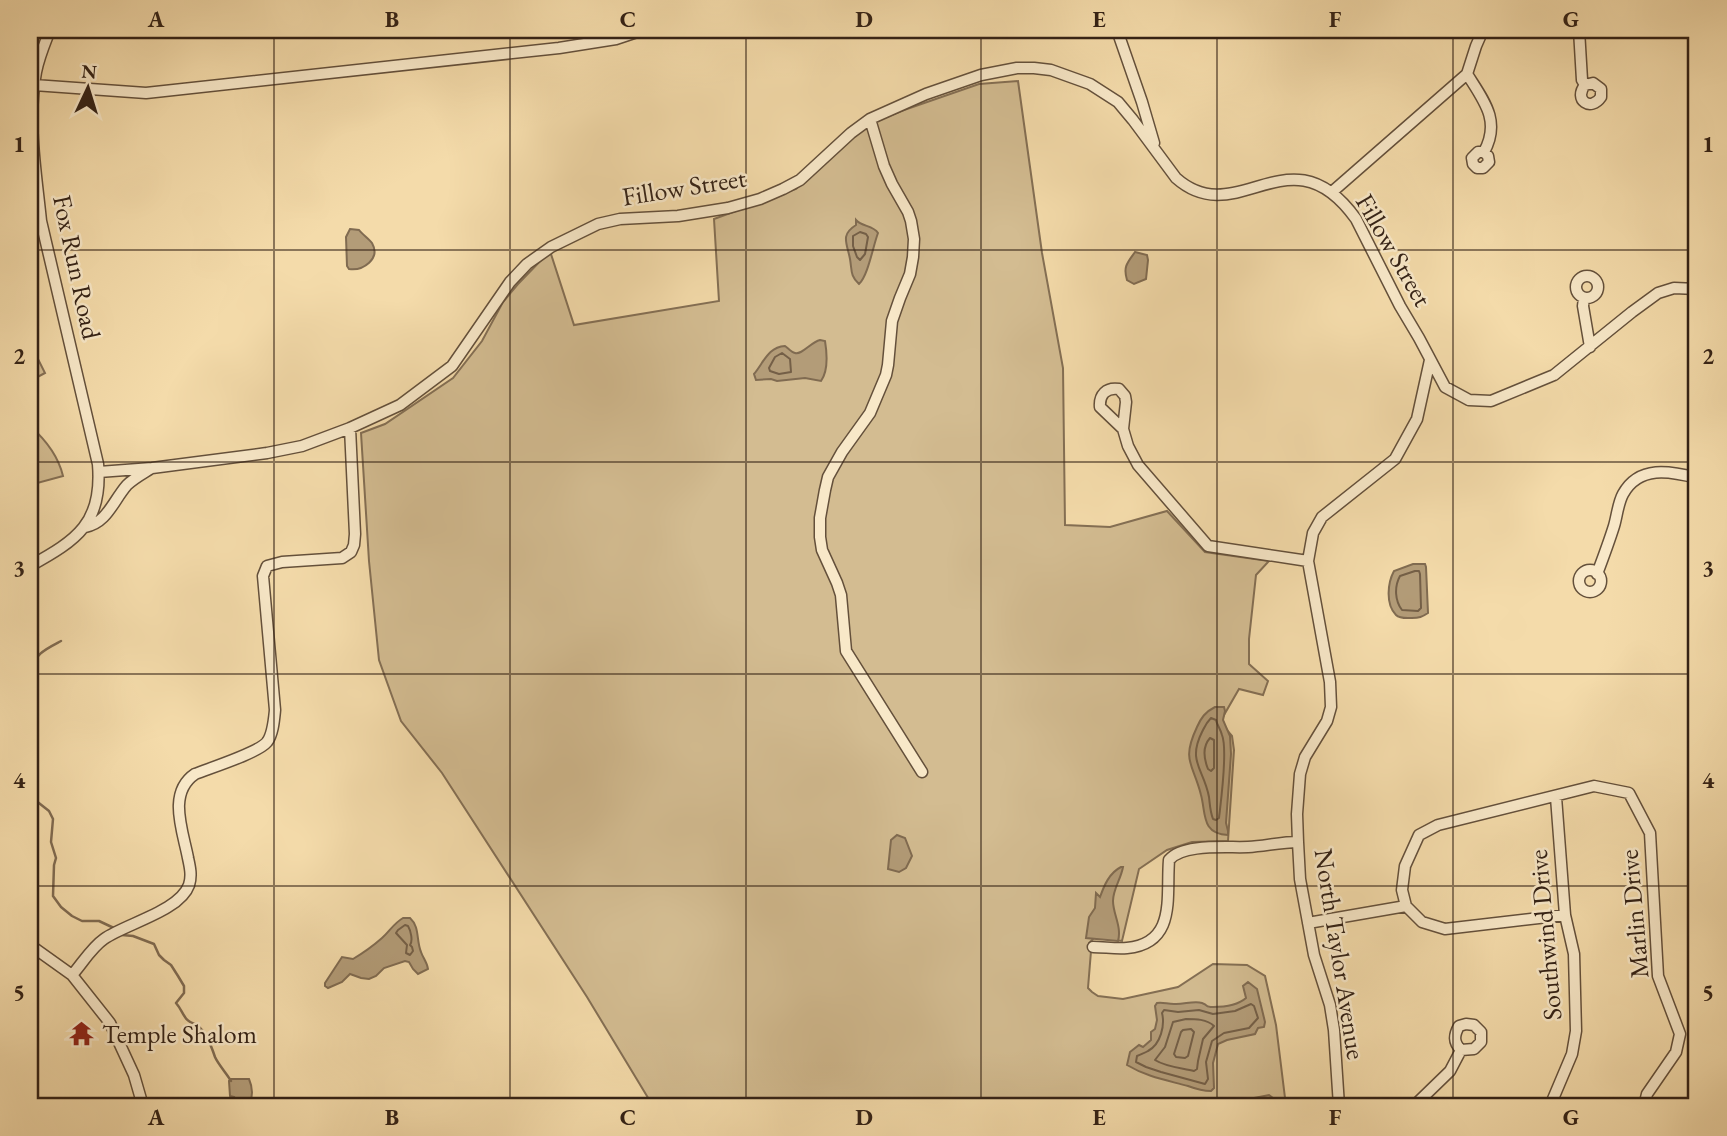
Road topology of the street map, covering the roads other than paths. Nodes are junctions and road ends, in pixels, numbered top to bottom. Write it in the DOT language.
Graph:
graph roads {
  1 [pos="50,30"];
  2 [pos="643,30"];
  3 [pos="1117,30"];
  4 [pos="1483,30"];
  5 [pos="1579,30"];
  6 [pos="1467,74"];
  7 [pos="32,85"];
  8 [pos="1584,85"];
  9 [pos="1138,89"];
  10 [pos="1118,102"];
  11 [pos="870,119"];
  12 [pos="1157,152"];
  13 [pos="1484,152"];
  14 [pos="1332,192"];
  15 [pos="1697,289"];
  16 [pos="1584,298"];
  17 [pos="1590,347"];
  18 [pos="1430,360"];
  19 [pos="350,428"];
  20 [pos="1123,429"];
  21 [pos="152,468"];
  22 [pos="99,472"];
  23 [pos="1697,478"];
  24 [pos="97,497"];
  25 [pos="118,498"];
  26 [pos="85,527"];
  27 [pos="1308,561"];
  28 [pos="30,566"];
  29 [pos="1597,574"];
  30 [pos="922,772"];
  31 [pos="1556,797"];
  32 [pos="1298,842"];
  33 [pos="1406,906"];
  34 [pos="1565,915"];
  35 [pos="1308,923"];
  36 [pos="1093,947"];
  37 [pos="32,951"];
  38 [pos="72,975"];
  39 [pos="1461,1051"];
  40 [pos="143,1106"];
  41 [pos="1339,1106"];
  42 [pos="1408,1106"];
  43 [pos="1550,1106"];
  44 [pos="1644,1106"];
  1 -- 7 [label="street, Fox Run Road"];
  2 -- 7 [label="street"];
  3 -- 9 [label="street"];
  4 -- 6 [label="street"];
  5 -- 8 [label="street"];
  6 -- 13 [label="street"];
  6 -- 14 [label="street"];
  7 -- 22 [label="street, Fox Run Road"];
  9 -- 10 [label="street"];
  9 -- 12 [label="street"];
  10 -- 11 [label="street, Fillow Street"];
  10 -- 12 [label="street, Fillow Street"];
  11 -- 19 [label="street, Fillow Street"];
  11 -- 30 [label="street"];
  12 -- 14 [label="street, Fillow Street"];
  14 -- 18 [label="street, Fillow Street"];
  15 -- 17 [label="street, Fillow Street"];
  16 -- 17 [label="street"];
  17 -- 18 [label="street, Fillow Street"];
  18 -- 27 [label="street, North Taylor Avenue"];
  19 -- 21 [label="street, Fillow Street"];
  19 -- 38 [label="street"];
  20 -- 27 [label="street"];
  21 -- 22 [label="street, Fillow Street"];
  21 -- 25 [label="street, Fillow Street"];
  22 -- 24 [label="street, Fillow Street"];
  23 -- 29 [label="street"];
  24 -- 25 [label="street"];
  24 -- 26 [label="street, Fillow Street"];
  25 -- 26 [label="street, Fillow Street"];
  26 -- 28 [label="street, Fillow Street"];
  27 -- 32 [label="street, North Taylor Avenue"];
  31 -- 33 [label="street, Marlin Drive"];
  31 -- 34 [label="street, Southwind Drive"];
  31 -- 44 [label="street, Marlin Drive"];
  32 -- 35 [label="street, North Taylor Avenue"];
  32 -- 36 [label="street"];
  33 -- 34 [label="street"];
  33 -- 35 [label="street"];
  34 -- 43 [label="street, Southwind Drive"];
  35 -- 41 [label="street, North Taylor Avenue"];
  37 -- 38 [label="street"];
  38 -- 40 [label="street"];
  39 -- 42 [label="street"];
}
